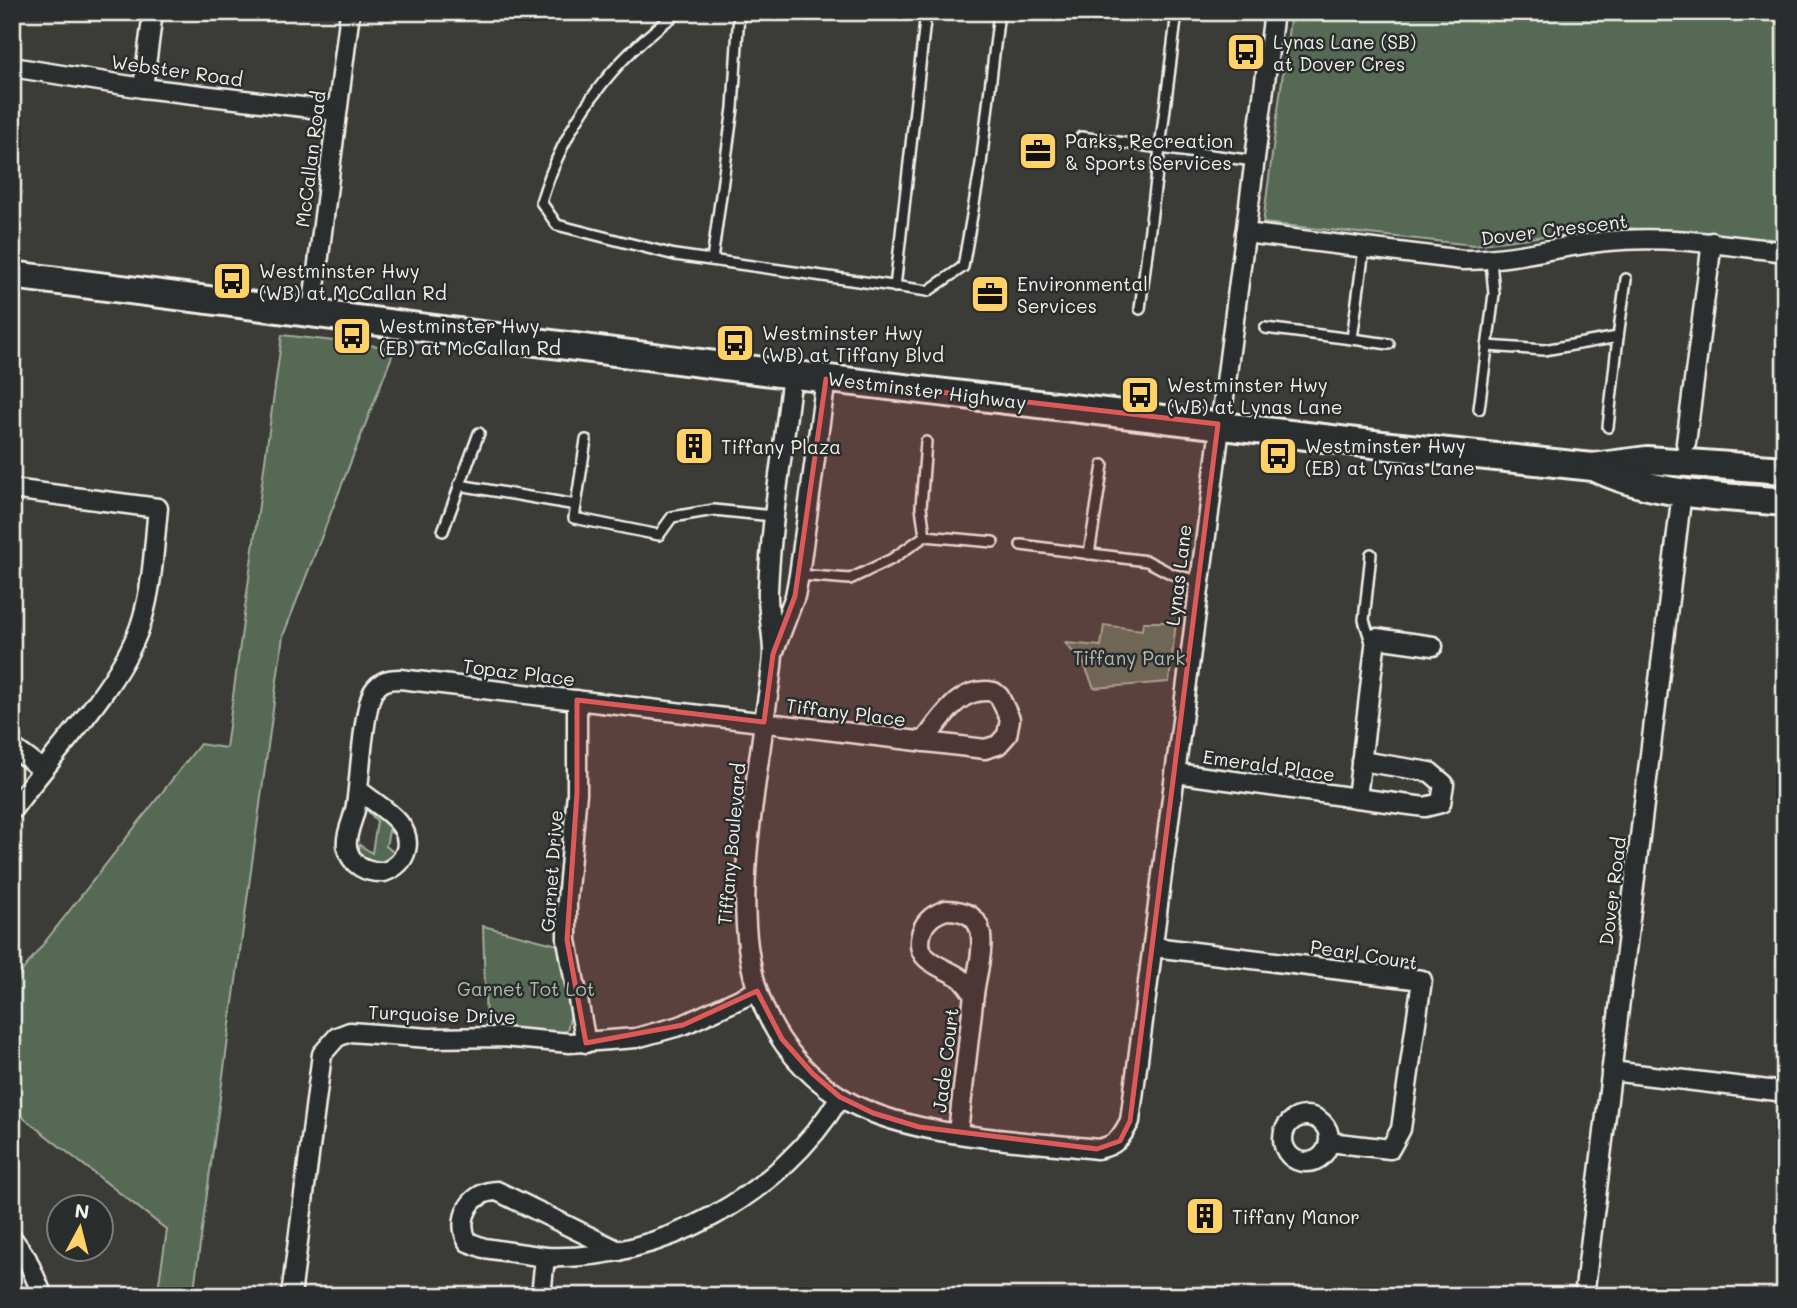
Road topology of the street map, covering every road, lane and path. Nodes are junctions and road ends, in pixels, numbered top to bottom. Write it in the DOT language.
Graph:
graph roads {
  1 [pos="153,12"];
  2 [pos="349,12"];
  3 [pos="679,12"];
  4 [pos="739,12"];
  5 [pos="926,12"];
  6 [pos="999,12"];
  7 [pos="1177,12"];
  8 [pos="1274,12"];
  9 [pos="12,67"];
  10 [pos="143,88"];
  11 [pos="336,111"];
  12 [pos="1081,137"];
  13 [pos="1160,148"];
  14 [pos="1254,161"];
  15 [pos="1245,233"];
  16 [pos="1712,242"];
  17 [pos="1364,249"];
  18 [pos="1785,253"];
  19 [pos="712,260"];
  20 [pos="1491,260"];
  21 [pos="12,275"];
  22 [pos="1626,279"];
  23 [pos="895,287"];
  24 [pos="1140,309"];
  25 [pos="313,311"];
  26 [pos="1265,328"];
  27 [pos="1618,337"];
  28 [pos="1352,339"];
  29 [pos="1390,344"];
  30 [pos="1487,346"];
  31 [pos="792,374"];
  32 [pos="826,379"];
  33 [pos="1479,410"];
  34 [pos="1219,424"];
  35 [pos="1608,427"];
  36 [pos="479,433"];
  37 [pos="586,440"];
  38 [pos="926,442"];
  39 [pos="1686,443"];
  40 [pos="1103,465"];
  41 [pos="1593,467"];
  42 [pos="1785,470"];
  43 [pos="460,485"];
  44 [pos="12,489"];
  45 [pos="1682,492"];
  46 [pos="1785,502"];
  47 [pos="576,505"];
  48 [pos="773,516"];
  49 [pos="443,531"];
  50 [pos="925,536"];
  51 [pos="993,542"];
  52 [pos="1021,545"];
  53 [pos="1089,554"];
  54 [pos="1371,554"];
  55 [pos="799,575"];
  56 [pos="1199,581"];
  57 [pos="1433,646"];
  58 [pos="1373,650"];
  59 [pos="773,654"];
  60 [pos="577,700"];
  61 [pos="764,722"];
  62 [pos="923,742"];
  63 [pos="12,747"];
  64 [pos="1361,761"];
  65 [pos="42,769"];
  66 [pos="1176,774"];
  67 [pos="359,790"];
  68 [pos="1357,798"];
  69 [pos="12,810"];
  70 [pos="1154,947"];
  71 [pos="757,990"];
  72 [pos="974,994"];
  73 [pos="586,1043"];
  74 [pos="1611,1071"];
  75 [pos="1785,1091"];
  76 [pos="840,1097"];
  77 [pos="958,1132"];
  78 [pos="1120,1141"];
  79 [pos="1329,1142"];
  80 [pos="12,1238"];
  81 [pos="619,1251"];
  82 [pos="545,1257"];
  83 [pos="293,1294"];
  84 [pos="43,1296"];
  85 [pos="541,1296"];
  86 [pos="1584,1296"];
  1 -- 10 [label="street"];
  2 -- 11 [label="street, McCallan Road"];
  3 -- 19 [label="lane"];
  4 -- 19 [label="lane"];
  5 -- 23 [label="lane"];
  6 -- 23 [label="lane"];
  7 -- 13 [label="lane"];
  8 -- 14 [label="street, Lynas Lane"];
  9 -- 10 [label="street, Webster Road"];
  10 -- 11 [label="street, Webster Road"];
  11 -- 25 [label="street, McCallan Road"];
  12 -- 13 [label="lane"];
  13 -- 14 [label="lane"];
  13 -- 24 [label="lane"];
  14 -- 15 [label="street, Lynas Lane"];
  15 -- 17 [label="street, Dover Crescent"];
  15 -- 34 [label="street, Lynas Lane"];
  16 -- 18 [label="street, Dover Crescent"];
  16 -- 20 [label="street, Dover Crescent"];
  16 -- 39 [label="street"];
  17 -- 20 [label="street, Dover Crescent"];
  17 -- 28 [label="lane"];
  19 -- 23 [label="lane"];
  20 -- 30 [label="lane"];
  21 -- 25 [label="main road, Westminster Highway"];
  22 -- 27 [label="lane"];
  25 -- 31 [label="main road, Westminster Highway"];
  26 -- 28 [label="lane"];
  27 -- 30 [label="lane"];
  27 -- 35 [label="lane"];
  28 -- 29 [label="lane"];
  30 -- 33 [label="lane"];
  31 -- 32 [label="main road, Westminster Highway"];
  31 -- 48 [label="street, Tiffany Boulevard"];
  32 -- 34 [label="main road, Westminster Highway"];
  32 -- 55 [label="street, Tiffany Boulevard"];
  34 -- 41 [label="main road, Westminster Highway"];
  34 -- 56 [label="street, Lynas Lane"];
  36 -- 43 [label="lane"];
  37 -- 47 [label="lane"];
  38 -- 50 [label="lane"];
  40 -- 53 [label="lane"];
  41 -- 42 [label="main road, Westminster Highway"];
  41 -- 45 [label="main road, Westminster Highway"];
  43 -- 47 [label="lane"];
  43 -- 49 [label="lane"];
  44 -- 65 [label="street"];
  45 -- 46 [label="main road, Westminster Highway"];
  45 -- 74 [label="street, Dover Road"];
  47 -- 48 [label="lane"];
  48 -- 59 [label="street, Tiffany Boulevard"];
  50 -- 51 [label="lane"];
  50 -- 55 [label="lane"];
  52 -- 53 [label="lane"];
  53 -- 56 [label="lane"];
  54 -- 58 [label="lane"];
  55 -- 59 [label="street, Tiffany Boulevard"];
  56 -- 66 [label="street, Lynas Lane"];
  57 -- 58 [label="street"];
  58 -- 64 [label="street, Emerald Place"];
  59 -- 61 [label="street, Tiffany Boulevard"];
  60 -- 61 [label="street, Topaz Place"];
  60 -- 67 [label="street, Topaz Place"];
  60 -- 73 [label="street, Garnet Drive"];
  61 -- 62 [label="street, Tiffany Place"];
  61 -- 71 [label="street, Tiffany Boulevard"];
  62 -- 62 [label="street, Tiffany Place"];
  63 -- 65 [label="street"];
  64 -- 68 [label="street, Emerald Place"];
  64 -- 68 [label="street, Emerald Place"];
  65 -- 69 [label="street"];
  66 -- 68 [label="street, Emerald Place"];
  66 -- 70 [label="street, Lynas Lane"];
  67 -- 67 [label="street, Topaz Place"];
  70 -- 78 [label="street, Lynas Lane"];
  70 -- 79 [label="street, Pearl Court"];
  71 -- 73 [label="street, Turquoise Drive"];
  71 -- 76 [label="street, Tiffany Boulevard"];
  72 -- 72 [label="street, Jade Court"];
  72 -- 77 [label="street, Jade Court"];
  73 -- 83 [label="street, Turquoise Drive"];
  74 -- 75 [label="street"];
  74 -- 86 [label="street, Dover Road"];
  76 -- 77 [label="street, Tiffany Boulevard"];
  76 -- 81 [label="street"];
  77 -- 78 [label="street, Tiffany Boulevard"];
  80 -- 84 [label="street"];
  81 -- 82 [label="street"];
  81 -- 82 [label="street"];
  82 -- 85 [label="street"];
}
